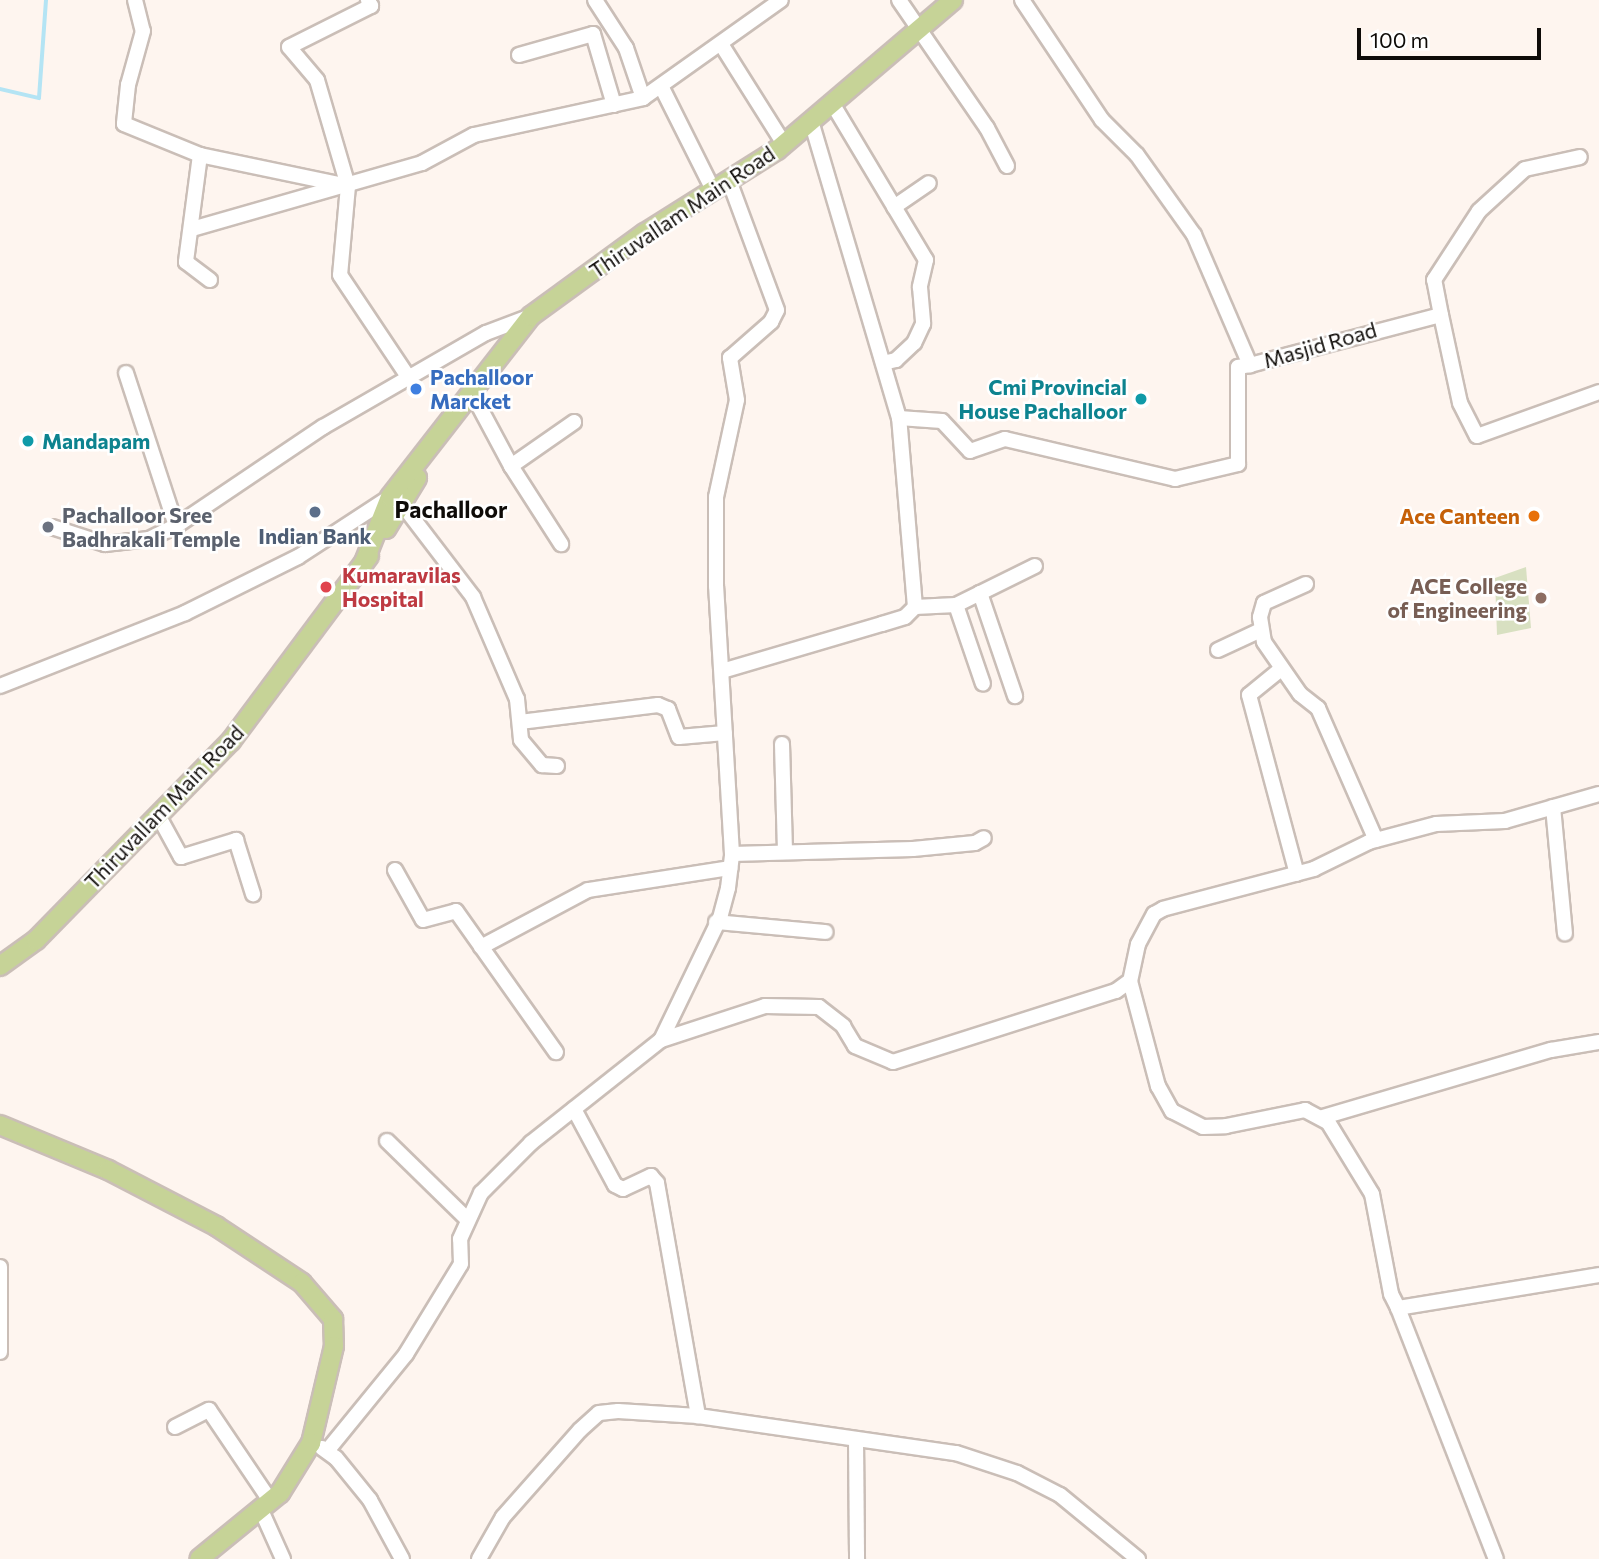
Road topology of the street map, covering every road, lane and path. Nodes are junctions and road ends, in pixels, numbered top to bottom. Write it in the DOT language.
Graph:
graph roads {
  1 [pos="135,0"];
  2 [pos="368,0"];
  3 [pos="595,0"];
  4 [pos="781,0"];
  5 [pos="899,0"];
  6 [pos="953,0"];
  7 [pos="1022,0"];
  8 [pos="918,30"];
  9 [pos="721,44"];
  10 [pos="519,55"];
  11 [pos="661,86"];
  12 [pos="643,97"];
  13 [pos="832,103"];
  14 [pos="614,105"];
  15 [pos="811,121"];
  16 [pos="784,144"];
  17 [pos="200,155"];
  18 [pos="1580,157"];
  19 [pos="1007,166"];
  20 [pos="729,180"];
  21 [pos="929,183"];
  22 [pos="348,186"];
  23 [pos="713,190"];
  24 [pos="894,207"];
  25 [pos="192,229"];
  26 [pos="210,279"];
  27 [pos="1441,315"];
  28 [pos="531,316"];
  29 [pos="883,363"];
  30 [pos="1250,365"];
  31 [pos="126,373"];
  32 [pos="409,378"];
  33 [pos="1599,392"];
  34 [pos="473,395"];
  35 [pos="899,418"];
  36 [pos="574,422"];
  37 [pos="511,466"];
  38 [pos="396,501"];
  39 [pos="176,526"];
  40 [pos="52,527"];
  41 [pos="561,544"];
  42 [pos="1035,566"];
  43 [pos="1306,584"];
  44 [pos="980,593"];
  45 [pos="956,605"];
  46 [pos="915,607"];
  47 [pos="1261,630"];
  48 [pos="1218,650"];
  49 [pos="1281,668"];
  50 [pos="722,671"];
  51 [pos="983,684"];
  52 [pos="0,686"];
  53 [pos="1016,696"];
  54 [pos="520,722"];
  55 [pos="725,733"];
  56 [pos="782,744"];
  57 [pos="557,766"];
  58 [pos="1599,794"];
  59 [pos="1553,807"];
  60 [pos="158,815"];
  61 [pos="984,838"];
  62 [pos="1376,840"];
  63 [pos="785,852"];
  64 [pos="731,861"];
  65 [pos="395,870"];
  66 [pos="1297,874"];
  67 [pos="253,894"];
  68 [pos="716,922"];
  69 [pos="826,932"];
  70 [pos="1565,933"];
  71 [pos="481,947"];
  72 [pos="0,966"];
  73 [pos="1130,981"];
  74 [pos="661,1040"];
  75 [pos="1599,1042"];
  76 [pos="556,1052"];
  77 [pos="574,1110"];
  78 [pos="1323,1117"];
  79 [pos="0,1125"];
  80 [pos="387,1141"];
  81 [pos="466,1218"];
  82 [pos="0,1267"];
  83 [pos="1599,1275"];
  84 [pos="1398,1308"];
  85 [pos="0,1352"];
  86 [pos="698,1416"];
  87 [pos="175,1427"];
  88 [pos="856,1439"];
  89 [pos="311,1443"];
  90 [pos="327,1451"];
  91 [pos="266,1506"];
  92 [pos="199,1559"];
  93 [pos="283,1559"];
  94 [pos="402,1559"];
  95 [pos="479,1559"];
  96 [pos="857,1559"];
  97 [pos="1138,1559"];
  98 [pos="1496,1559"];
  1 -- 17 [label="street"];
  2 -- 22 [label="street"];
  3 -- 12 [label="street"];
  4 -- 9 [label="street"];
  5 -- 8 [label="street"];
  6 -- 8 [label="main road, Thiruvallam Main Road"];
  7 -- 30 [label="street, Masjid Road"];
  8 -- 13 [label="main road, Thiruvallam Main Road"];
  8 -- 19 [label="street"];
  9 -- 11 [label="street"];
  9 -- 16 [label="street"];
  10 -- 14 [label="street"];
  11 -- 12 [label="street"];
  11 -- 23 [label="street"];
  12 -- 14 [label="street"];
  13 -- 15 [label="main road, Thiruvallam Main Road"];
  13 -- 24 [label="street"];
  14 -- 22 [label="street"];
  15 -- 16 [label="main road, Thiruvallam Main Road"];
  15 -- 29 [label="street"];
  16 -- 20 [label="main road, Thiruvallam Main Road"];
  17 -- 22 [label="street"];
  17 -- 25 [label="street"];
  18 -- 27 [label="street"];
  20 -- 23 [label="main road, Thiruvallam Main Road"];
  20 -- 50 [label="street"];
  21 -- 24 [label="street"];
  22 -- 25 [label="street"];
  22 -- 32 [label="street"];
  23 -- 28 [label="main road, Thiruvallam Main Road"];
  24 -- 29 [label="street"];
  25 -- 26 [label="street"];
  27 -- 30 [label="street, Masjid Road"];
  27 -- 33 [label="street"];
  28 -- 32 [label="street"];
  28 -- 34 [label="main road, Thiruvallam Main Road"];
  29 -- 35 [label="street"];
  30 -- 35 [label="street"];
  31 -- 39 [label="street"];
  32 -- 39 [label="street"];
  34 -- 37 [label="street"];
  34 -- 38 [label="main road, Thiruvallam Main Road"];
  35 -- 46 [label="street"];
  36 -- 37 [label="street"];
  37 -- 41 [label="street"];
  38 -- 52 [label="street"];
  38 -- 54 [label="street"];
  38 -- 60 [label="main road, Thiruvallam Main Road"];
  39 -- 40 [label="street"];
  42 -- 44 [label="street"];
  43 -- 47 [label="street"];
  44 -- 45 [label="street"];
  44 -- 53 [label="street"];
  45 -- 46 [label="street"];
  45 -- 51 [label="street"];
  46 -- 50 [label="street"];
  47 -- 48 [label="street"];
  47 -- 49 [label="street"];
  49 -- 62 [label="street"];
  49 -- 66 [label="street"];
  50 -- 55 [label="street"];
  54 -- 55 [label="street"];
  54 -- 57 [label="street"];
  55 -- 64 [label="street"];
  56 -- 63 [label="street"];
  58 -- 59 [label="street"];
  59 -- 62 [label="street"];
  59 -- 70 [label="street"];
  60 -- 67 [label="street"];
  60 -- 72 [label="main road, Thiruvallam Main Road"];
  61 -- 63 [label="street"];
  62 -- 66 [label="street"];
  63 -- 64 [label="street"];
  64 -- 68 [label="street"];
  64 -- 71 [label="street"];
  65 -- 71 [label="street"];
  66 -- 73 [label="street"];
  68 -- 69 [label="street"];
  68 -- 74 [label="street"];
  71 -- 76 [label="street"];
  73 -- 74 [label="street"];
  73 -- 78 [label="street"];
  74 -- 77 [label="street"];
  75 -- 78 [label="street"];
  77 -- 81 [label="street"];
  77 -- 86 [label="street"];
  78 -- 84 [label="street"];
  79 -- 89 [label="main road"];
  80 -- 81 [label="street"];
  81 -- 90 [label="street"];
  82 -- 85 [label="street"];
  83 -- 84 [label="street"];
  84 -- 98 [label="street"];
  86 -- 88 [label="street"];
  86 -- 95 [label="street"];
  87 -- 91 [label="street"];
  88 -- 96 [label="street"];
  88 -- 97 [label="street"];
  89 -- 90 [label="street"];
  89 -- 91 [label="main road"];
  90 -- 94 [label="street"];
  91 -- 92 [label="main road"];
  91 -- 93 [label="street"];
}
